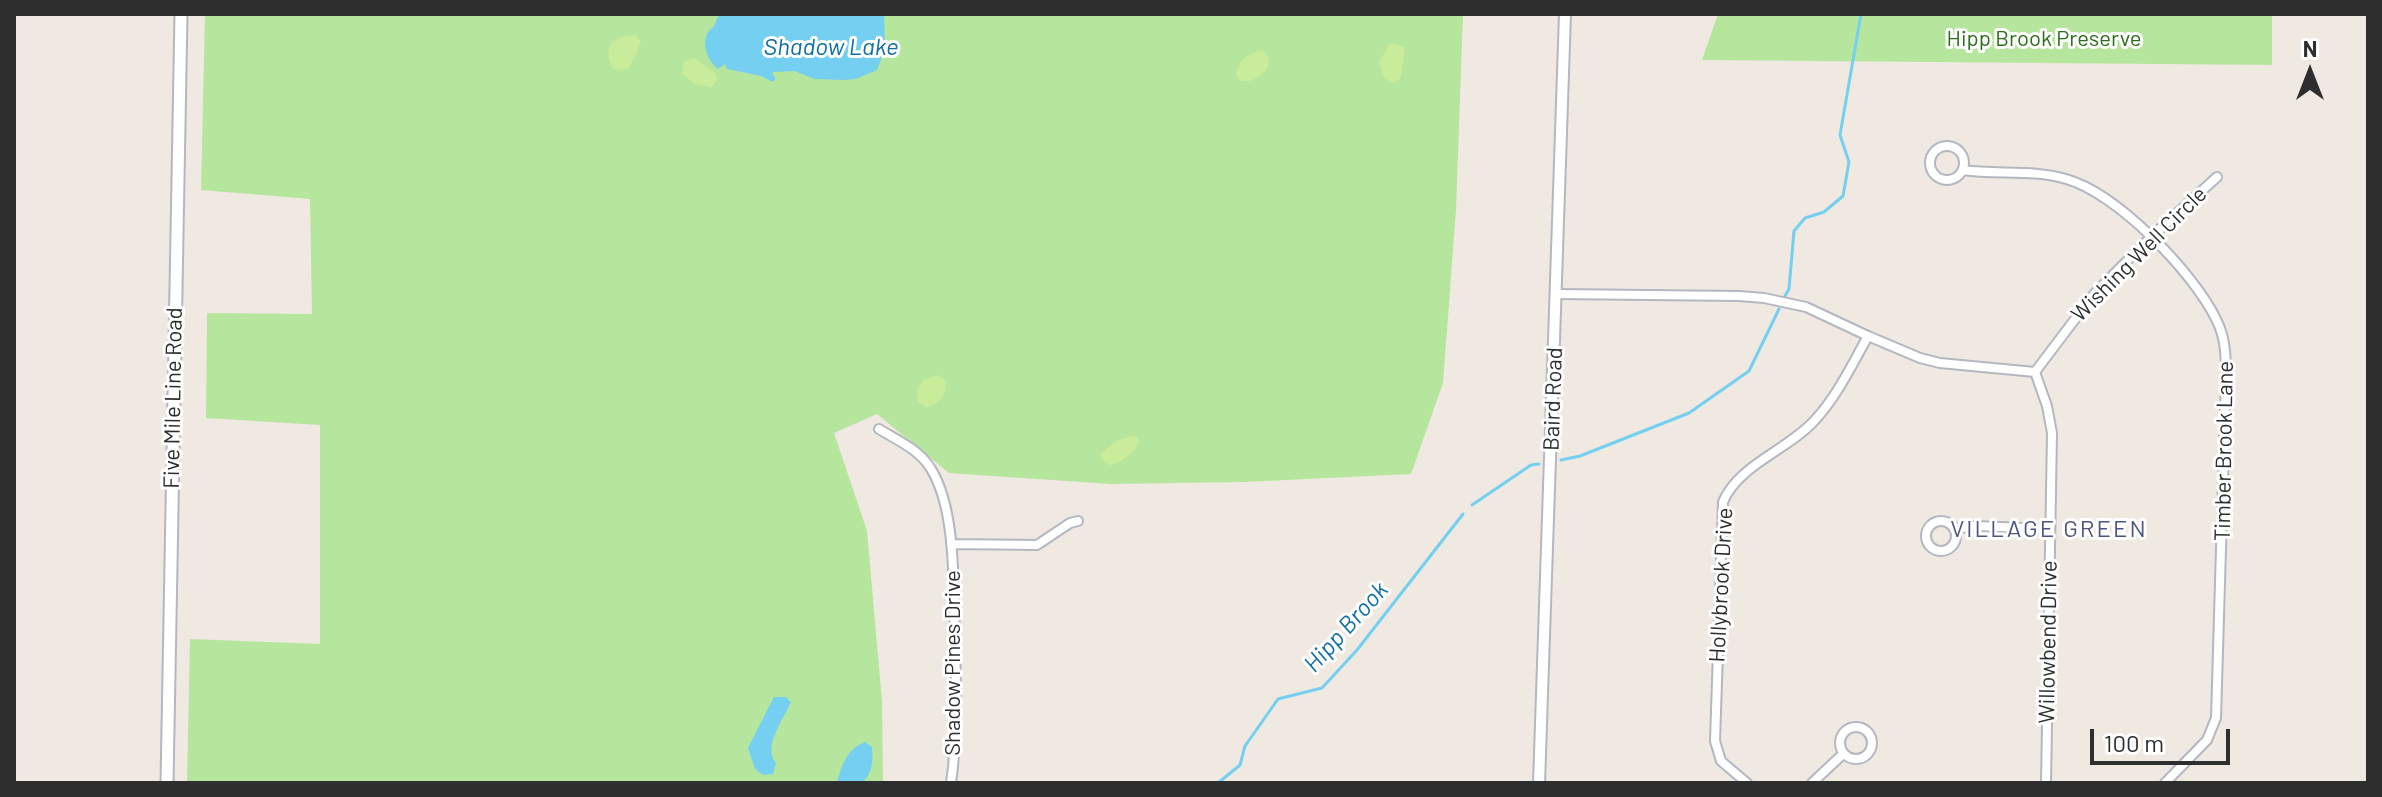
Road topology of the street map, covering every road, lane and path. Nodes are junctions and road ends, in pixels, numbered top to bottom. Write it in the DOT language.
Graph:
graph roads {
  1 [pos="181,14"];
  2 [pos="1565,14"];
  3 [pos="1963,170"];
  4 [pos="2217,177"];
  5 [pos="2151,237"];
  6 [pos="1557,294"];
  7 [pos="1868,336"];
  8 [pos="2035,372"];
  9 [pos="879,429"];
  10 [pos="1078,521"];
  11 [pos="1954,529"];
  12 [pos="2049,529"];
  13 [pos="951,544"];
  14 [pos="1843,754"];
  15 [pos="167,783"];
  16 [pos="951,783"];
  17 [pos="1539,783"];
  18 [pos="1747,783"];
  19 [pos="1812,783"];
  20 [pos="2046,783"];
  21 [pos="2165,783"];
  1 -- 15 [label="main road, Five Mile Line Road"];
  2 -- 6 [label="street, Baird Road"];
  3 -- 3 [label="street, Timber Brook Lane"];
  3 -- 5 [label="street, Timber Brook Lane"];
  4 -- 5 [label="street, Wishing Well Circle"];
  5 -- 8 [label="street, Wishing Well Circle"];
  5 -- 21 [label="street, Timber Brook Lane"];
  6 -- 7 [label="street"];
  6 -- 17 [label="street, Baird Road"];
  7 -- 8 [label="street"];
  7 -- 18 [label="street, Hollybrook Drive"];
  8 -- 12 [label="street, Willowbend Drive"];
  9 -- 13 [label="street, Shadow Pines Drive"];
  10 -- 13 [label="street, Shadow Pines Drive"];
  11 -- 12 [label="street"];
  12 -- 20 [label="street, Willowbend Drive"];
  13 -- 16 [label="street, Shadow Pines Drive"];
  14 -- 14 [label="street"];
  14 -- 19 [label="street"];
}
